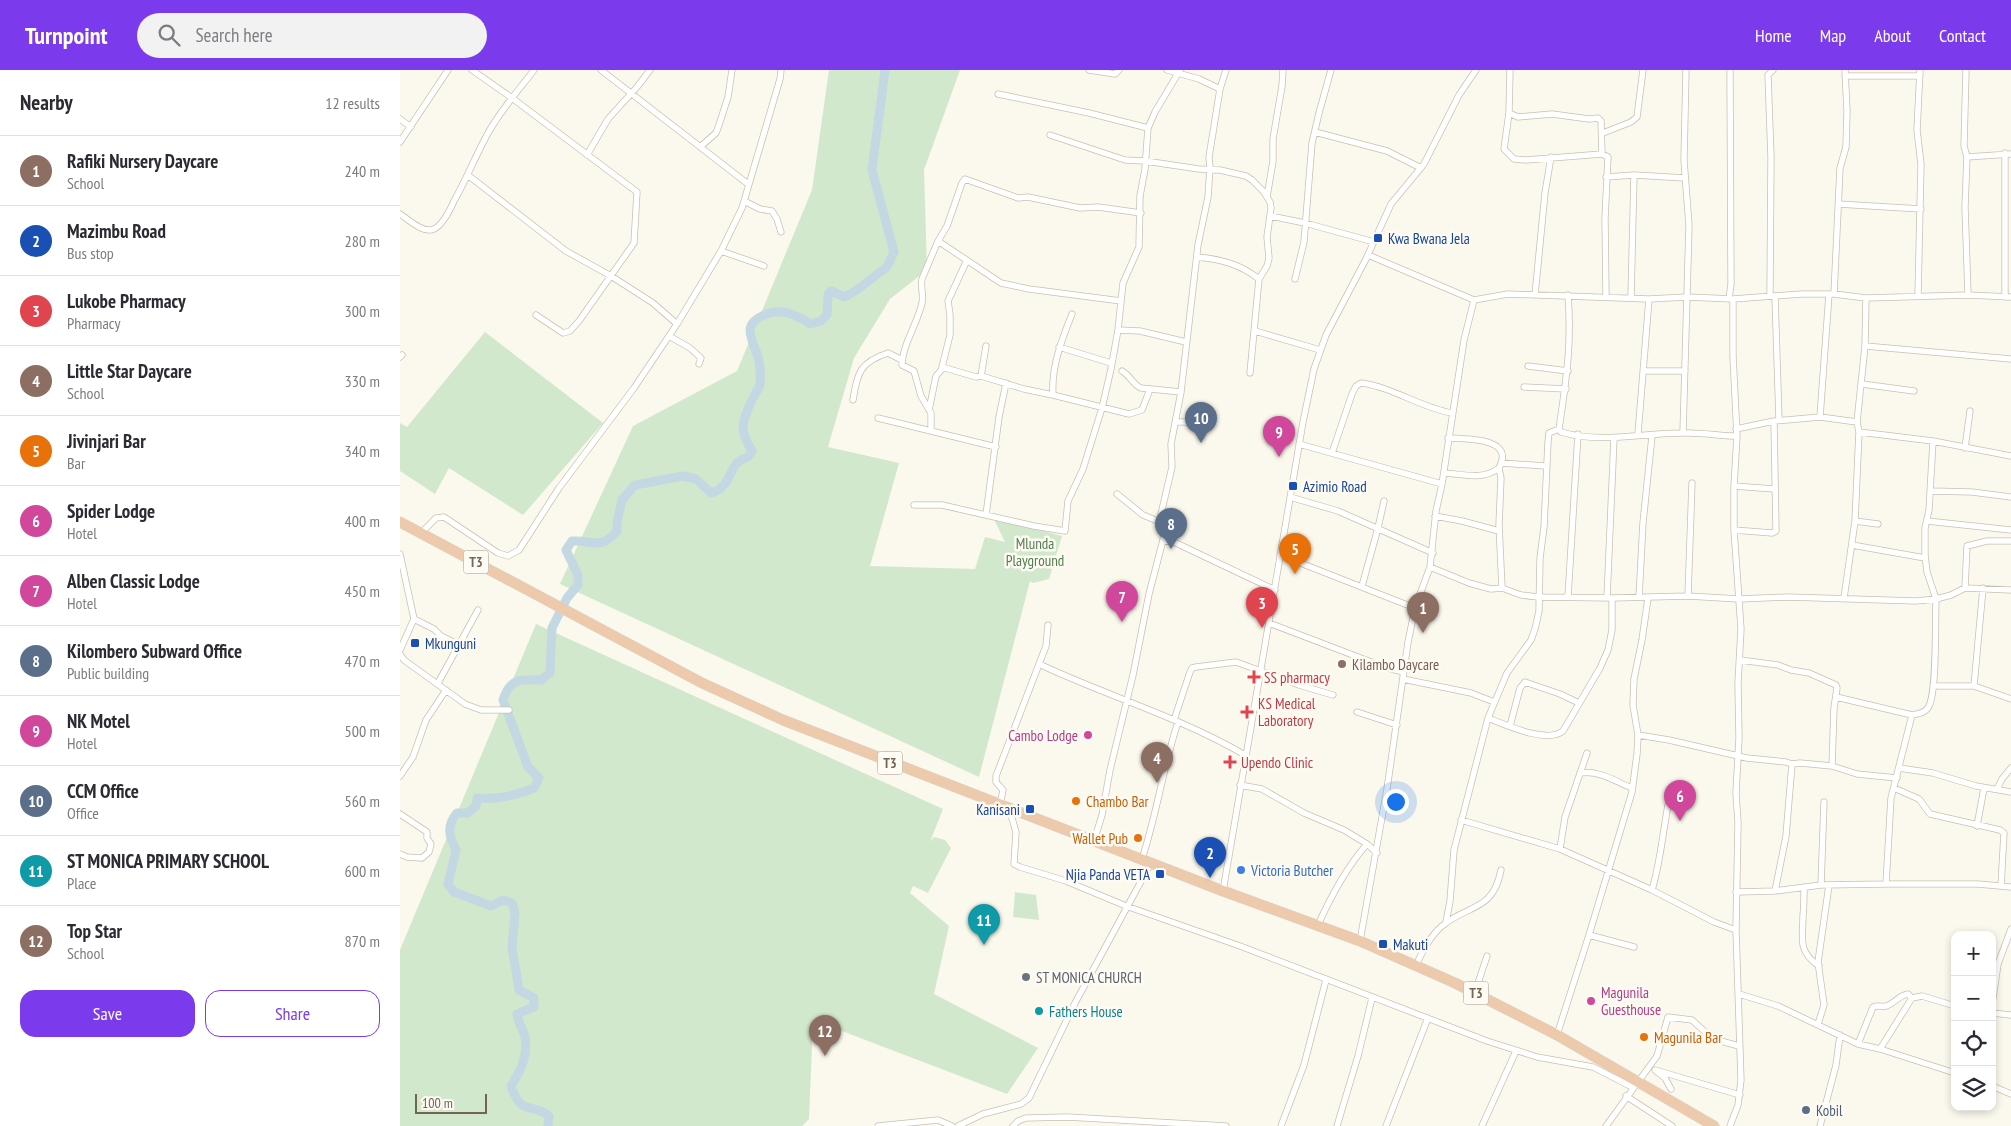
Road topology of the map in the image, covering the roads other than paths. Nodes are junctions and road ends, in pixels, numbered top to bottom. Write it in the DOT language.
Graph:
graph roads {
  1 [pos="448,70"];
  2 [pos="472,70"];
  3 [pos="534,70"];
  4 [pos="601,70"];
  5 [pos="650,70"];
  6 [pos="732,70"];
  7 [pos="781,70"];
  8 [pos="1088,70"];
  9 [pos="1119,70"];
  10 [pos="1167,70"];
  11 [pos="1226,70"];
  12 [pos="1283,70"];
  13 [pos="1332,70"];
  14 [pos="1476,70"];
  15 [pos="1510,70"];
  16 [pos="1643,70"];
  17 [pos="1686,70"];
  18 [pos="1730,70"];
  19 [pos="1773,70"];
  20 [pos="1966,70"];
  21 [pos="1179,71"];
  22 [pos="1845,73"];
  23 [pos="1920,73"];
  24 [pos="1220,89"];
  25 [pos="630,94"];
  26 [pos="998,94"];
  27 [pos="512,98"];
  28 [pos="1509,114"];
  29 [pos="400,118"];
  30 [pos="410,127"];
  31 [pos="1148,128"];
  32 [pos="1315,132"];
  33 [pos="1603,133"];
  34 [pos="1050,135"];
  35 [pos="400,142"];
  36 [pos="700,146"];
  37 [pos="1602,154"];
  38 [pos="2008,154"];
  39 [pos="587,155"];
  40 [pos="1551,157"];
  41 [pos="1967,157"];
  42 [pos="1146,161"];
  43 [pos="1210,168"];
  44 [pos="1421,168"];
  45 [pos="1634,175"];
  46 [pos="469,176"];
  47 [pos="1606,177"];
  48 [pos="1685,178"];
  49 [pos="748,184"];
  50 [pos="1267,197"];
  51 [pos="744,201"];
  52 [pos="1838,204"];
  53 [pos="2008,204"];
  54 [pos="1921,210"];
  55 [pos="1141,213"];
  56 [pos="400,214"];
  57 [pos="1270,216"];
  58 [pos="1305,223"];
  59 [pos="781,232"];
  60 [pos="938,241"];
  61 [pos="1374,242"];
  62 [pos="721,251"];
  63 [pos="1368,255"];
  64 [pos="1197,257"];
  65 [pos="967,260"];
  66 [pos="764,266"];
  67 [pos="611,276"];
  68 [pos="1258,278"];
  69 [pos="1295,279"];
  70 [pos="1832,294"];
  71 [pos="1535,295"];
  72 [pos="1568,295"];
  73 [pos="1968,295"];
  74 [pos="1606,296"];
  75 [pos="1773,296"];
  76 [pos="1918,296"];
  77 [pos="1631,297"];
  78 [pos="1687,297"];
  79 [pos="2008,297"];
  80 [pos="1649,298"];
  81 [pos="1866,298"];
  82 [pos="1731,299"];
  83 [pos="1474,300"];
  84 [pos="1121,301"];
  85 [pos="1072,314"];
  86 [pos="536,315"];
  87 [pos="677,324"];
  88 [pos="1118,330"];
  89 [pos="1255,331"];
  90 [pos="669,336"];
  91 [pos="1186,342"];
  92 [pos="986,346"];
  93 [pos="1865,346"];
  94 [pos="1059,347"];
  95 [pos="1320,350"];
  96 [pos="2011,359"];
  97 [pos="902,360"];
  98 [pos="1112,363"];
  99 [pos="699,364"];
  100 [pos="1528,366"];
  101 [pos="943,368"];
  102 [pos="1122,371"];
  103 [pos="1644,371"];
  104 [pos="1568,372"];
  105 [pos="1685,372"];
  106 [pos="1250,373"];
  107 [pos="981,376"];
  108 [pos="1006,383"];
  109 [pos="1862,384"];
  110 [pos="1524,387"];
  111 [pos="1150,389"];
  112 [pos="1566,389"];
  113 [pos="1914,391"];
  114 [pos="1181,392"];
  115 [pos="1053,394"];
  116 [pos="853,400"];
  117 [pos="1102,408"];
  118 [pos="928,410"];
  119 [pos="1970,411"];
  120 [pos="1452,413"];
  121 [pos="1820,417"];
  122 [pos="878,418"];
  123 [pos="1776,421"];
  124 [pos="1176,422"];
  125 [pos="1857,422"];
  126 [pos="1195,425"];
  127 [pos="1558,429"];
  128 [pos="1736,429"];
  129 [pos="931,431"];
  130 [pos="1859,432"];
  131 [pos="1683,433"];
  132 [pos="1578,434"];
  133 [pos="1638,434"];
  134 [pos="1652,436"];
  135 [pos="1737,436"];
  136 [pos="1448,438"];
  137 [pos="1614,438"];
  138 [pos="1933,442"];
  139 [pos="1299,444"];
  140 [pos="996,447"];
  141 [pos="1965,448"];
  142 [pos="1332,453"];
  143 [pos="2011,456"];
  144 [pos="1500,466"];
  145 [pos="1546,466"];
  146 [pos="1444,474"];
  147 [pos="1692,483"];
  148 [pos="1442,484"];
  149 [pos="1734,486"];
  150 [pos="1774,489"];
  151 [pos="1931,491"];
  152 [pos="1117,494"];
  153 [pos="1290,497"];
  154 [pos="2011,497"];
  155 [pos="1384,501"];
  156 [pos="914,505"];
  157 [pos="986,515"];
  158 [pos="1435,516"];
  159 [pos="1926,521"];
  160 [pos="400,522"];
  161 [pos="1855,522"];
  162 [pos="1165,524"];
  163 [pos="1878,524"];
  164 [pos="1378,528"];
  165 [pos="1734,530"];
  166 [pos="2011,530"];
  167 [pos="1499,531"];
  168 [pos="421,533"];
  169 [pos="1163,540"];
  170 [pos="2011,541"];
  171 [pos="1852,545"];
  172 [pos="1433,553"];
  173 [pos="400,554"];
  174 [pos="1280,555"];
  175 [pos="1925,558"];
  176 [pos="1430,567"];
  177 [pos="1362,586"];
  178 [pos="1502,588"];
  179 [pos="1965,588"];
  180 [pos="1983,588"];
  181 [pos="1275,590"];
  182 [pos="2011,590"];
  183 [pos="1688,596"];
  184 [pos="1538,597"];
  185 [pos="1568,597"];
  186 [pos="1610,598"];
  187 [pos="1639,598"];
  188 [pos="1648,598"];
  189 [pos="1844,598"];
  190 [pos="1739,599"];
  191 [pos="1936,599"];
  192 [pos="1415,608"];
  193 [pos="478,610"];
  194 [pos="414,619"];
  195 [pos="1269,622"];
  196 [pos="1048,625"];
  197 [pos="459,645"];
  198 [pos="400,650"];
  199 [pos="400,654"];
  200 [pos="1740,660"];
  201 [pos="402,663"];
  202 [pos="1039,664"];
  203 [pos="1260,670"];
  204 [pos="1403,676"];
  205 [pos="438,683"];
  206 [pos="1933,686"];
  207 [pos="1974,686"];
  208 [pos="446,690"];
  209 [pos="1332,695"];
  210 [pos="1836,697"];
  211 [pos="2011,699"];
  212 [pos="1127,701"];
  213 [pos="1494,702"];
  214 [pos="1579,703"];
  215 [pos="509,710"];
  216 [pos="1357,712"];
  217 [pos="1912,715"];
  218 [pos="1488,718"];
  219 [pos="1176,721"];
  220 [pos="1396,725"];
  221 [pos="1510,726"];
  222 [pos="1638,735"];
  223 [pos="1588,753"];
  224 [pos="1245,755"];
  225 [pos="1738,756"];
  226 [pos="1792,764"];
  227 [pos="1832,766"];
  228 [pos="1899,768"];
  229 [pos="2011,768"];
  230 [pos="1580,772"];
  231 [pos="400,776"];
  232 [pos="1897,778"];
  233 [pos="1240,785"];
  234 [pos="1632,788"];
  235 [pos="1894,788"];
  236 [pos="1984,788"];
  237 [pos="1996,790"];
  238 [pos="2011,792"];
  239 [pos="1824,802"];
  240 [pos="1668,804"];
  241 [pos="1004,806"];
  242 [pos="400,814"];
  243 [pos="1462,820"];
  244 [pos="1977,826"];
  245 [pos="1094,841"];
  246 [pos="1367,844"];
  247 [pos="1560,849"];
  248 [pos="1376,853"];
  249 [pos="400,854"];
  250 [pos="1146,861"];
  251 [pos="1501,870"];
  252 [pos="1609,872"];
  253 [pos="1886,884"];
  254 [pos="1821,885"];
  255 [pos="1829,885"];
  256 [pos="2002,886"];
  257 [pos="1804,887"];
  258 [pos="2011,887"];
  259 [pos="1223,890"];
  260 [pos="1652,890"];
  261 [pos="1775,890"];
  262 [pos="1736,892"];
  263 [pos="1126,906"];
  264 [pos="1446,922"];
  265 [pos="1318,926"];
  266 [pos="2011,928"];
  267 [pos="1736,930"];
  268 [pos="1589,935"];
  269 [pos="1360,941"];
  270 [pos="1634,947"];
  271 [pos="1486,956"];
  272 [pos="1416,965"];
  273 [pos="1819,966"];
  274 [pos="1996,978"];
  275 [pos="1326,980"];
  276 [pos="1475,992"];
  277 [pos="1739,994"];
  278 [pos="1372,998"];
  279 [pos="1912,998"];
  280 [pos="1951,1005"];
  281 [pos="1996,1013"];
  282 [pos="2011,1015"];
  283 [pos="1428,1018"];
  284 [pos="1818,1024"];
  285 [pos="1557,1035"];
  286 [pos="1840,1035"];
  287 [pos="1858,1044"];
  288 [pos="1739,1046"];
  289 [pos="1880,1049"];
  290 [pos="1516,1051"];
  291 [pos="1652,1068"];
  292 [pos="1951,1073"];
  293 [pos="1635,1084"];
  294 [pos="1996,1088"];
  295 [pos="1671,1089"];
  296 [pos="2011,1094"];
  297 [pos="1740,1095"];
  298 [pos="1626,1096"];
  299 [pos="878,1126"];
  300 [pos="952,1126"];
  301 [pos="958,1126"];
  302 [pos="1013,1126"];
  303 [pos="1226,1126"];
  304 [pos="1281,1126"];
  305 [pos="1337,1126"];
  306 [pos="1386,1126"];
  307 [pos="1482,1126"];
  308 [pos="1606,1126"];
  309 [pos="1672,1126"];
  310 [pos="1714,1126"];
  311 [pos="1730,1126"];
  312 [pos="1820,1126"];
  1 -- 30 [label="street"];
  2 -- 27 [label="street"];
  3 -- 27 [label="street"];
  4 -- 25 [label="street"];
  5 -- 25 [label="street"];
  6 -- 36 [label="street"];
  7 -- 49 [label="street"];
  8 -- 9 [label="street"];
  10 -- 21 [label="street"];
  11 -- 24 [label="street"];
  12 -- 50 [label="street"];
  13 -- 32 [label="street"];
  14 -- 44 [label="street"];
  15 -- 28 [label="street"];
  16 -- 33 [label="street"];
  17 -- 48 [label="street"];
  18 -- 82 [label="street"];
  19 -- 75 [label="street"];
  20 -- 41 [label="street"];
  21 -- 24 [label="street"];
  21 -- 31 [label="street"];
  22 -- 23 [label="street"];
  22 -- 52 [label="street"];
  23 -- 54 [label="street"];
  24 -- 43 [label="street"];
  25 -- 36 [label="street"];
  25 -- 39 [label="street"];
  26 -- 31 [label="street"];
  27 -- 39 [label="street"];
  27 -- 46 [label="street"];
  28 -- 33 [label="street"];
  28 -- 40 [label="street"];
  29 -- 30 [label="street"];
  30 -- 35 [label="street"];
  31 -- 42 [label="street"];
  32 -- 44 [label="street"];
  32 -- 58 [label="street"];
  33 -- 37 [label="street"];
  34 -- 42 [label="street"];
  36 -- 49 [label="street"];
  37 -- 40 [label="street"];
  37 -- 47 [label="street"];
  38 -- 41 [label="street"];
  38 -- 53 [label="street"];
  39 -- 67 [label="street"];
  40 -- 71 [label="street"];
  41 -- 73 [label="street"];
  42 -- 43 [label="street"];
  42 -- 55 [label="street"];
  43 -- 50 [label="street"];
  43 -- 64 [label="street"];
  44 -- 61 [label="street"];
  45 -- 47 [label="street"];
  45 -- 48 [label="street"];
  45 -- 77 [label="street"];
  46 -- 56 [label="street"];
  46 -- 67 [label="street"];
  47 -- 74 [label="street"];
  48 -- 78 [label="street"];
  49 -- 51 [label="street"];
  50 -- 57 [label="street"];
  51 -- 59 [label="street"];
  51 -- 62 [label="street"];
  52 -- 54 [label="street"];
  52 -- 70 [label="street"];
  53 -- 79 [label="street"];
  54 -- 76 [label="street"];
  55 -- 60 [label="street"];
  55 -- 84 [label="street"];
  57 -- 58 [label="street"];
  57 -- 68 [label="street"];
  58 -- 61 [label="street"];
  58 -- 69 [label="street"];
  60 -- 65 [label="street"];
  60 -- 97 [label="street"];
  61 -- 63 [label="street"];
  62 -- 66 [label="street"];
  62 -- 87 [label="street"];
  63 -- 83 [label="street"];
  63 -- 95 [label="street"];
  64 -- 68 [label="street"];
  64 -- 91 [label="street"];
  65 -- 84 [label="street"];
  65 -- 101 [label="street"];
  67 -- 86 [label="street"];
  67 -- 87 [label="street"];
  68 -- 89 [label="street"];
  70 -- 75 [label="street"];
  70 -- 81 [label="street"];
  70 -- 121 [label="street"];
  71 -- 72 [label="street"];
  71 -- 83 [label="street"];
  72 -- 74 [label="street"];
  72 -- 104 [label="street"];
  73 -- 76 [label="street"];
  73 -- 79 [label="street"];
  74 -- 77 [label="street"];
  75 -- 82 [label="street"];
  75 -- 123 [label="street"];
  76 -- 81 [label="street"];
  77 -- 80 [label="street"];
  78 -- 80 [label="street"];
  78 -- 82 [label="street"];
  78 -- 105 [label="street"];
  80 -- 103 [label="street"];
  81 -- 93 [label="street"];
  82 -- 128 [label="street"];
  83 -- 120 [label="street"];
  84 -- 88 [label="street"];
  85 -- 94 [label="street"];
  87 -- 90 [label="street"];
  88 -- 91 [label="street"];
  88 -- 98 [label="street"];
  89 -- 95 [label="street"];
  89 -- 106 [label="street"];
  90 -- 99 [label="street"];
  90 -- 168 [label="street"];
  91 -- 114 [label="street"];
  92 -- 107 [label="street"];
  93 -- 96 [label="street"];
  93 -- 109 [label="street"];
  94 -- 98 [label="street"];
  94 -- 115 [label="street"];
  95 -- 139 [label="street"];
  97 -- 116 [label="street"];
  97 -- 118 [label="street"];
  98 -- 117 [label="street"];
  100 -- 104 [label="street"];
  101 -- 107 [label="street"];
  101 -- 118 [label="street"];
  102 -- 111 [label="street"];
  103 -- 105 [label="street"];
  103 -- 133 [label="street"];
  104 -- 112 [label="street"];
  105 -- 131 [label="street"];
  107 -- 108 [label="street"];
  108 -- 115 [label="street"];
  108 -- 140 [label="street"];
  109 -- 113 [label="street"];
  109 -- 125 [label="street"];
  110 -- 112 [label="street"];
  111 -- 114 [label="street"];
  111 -- 117 [label="street"];
  112 -- 127 [label="street"];
  114 -- 124 [label="street"];
  115 -- 117 [label="street"];
  117 -- 157 [label="street"];
  118 -- 129 [label="street"];
  119 -- 141 [label="street"];
  120 -- 136 [label="street"];
  120 -- 142 [label="street"];
  121 -- 123 [label="street"];
  121 -- 125 [label="street"];
  122 -- 129 [label="street"];
  123 -- 128 [label="street"];
  123 -- 150 [label="street"];
  124 -- 126 [label="street"];
  124 -- 162 [label="street"];
  125 -- 130 [label="street"];
  127 -- 132 [label="street"];
  127 -- 145 [label="street"];
  128 -- 135 [label="street"];
  129 -- 140 [label="street"];
  130 -- 138 [label="street"];
  130 -- 161 [label="street"];
  131 -- 134 [label="street"];
  131 -- 135 [label="street"];
  132 -- 137 [label="street"];
  132 -- 185 [label="street"];
  133 -- 134 [label="street"];
  133 -- 137 [label="street"];
  134 -- 187 [label="street"];
  135 -- 149 [label="street"];
  136 -- 144 [label="street"];
  136 -- 146 [label="street"];
  137 -- 186 [label="street"];
  138 -- 141 [label="street"];
  138 -- 151 [label="street"];
  139 -- 142 [label="street"];
  139 -- 153 [label="street"];
  140 -- 157 [label="street"];
  141 -- 143 [label="street"];
  142 -- 148 [label="street"];
  144 -- 145 [label="street"];
  144 -- 146 [label="street"];
  144 -- 167 [label="street"];
  145 -- 184 [label="street"];
  146 -- 148 [label="street"];
  147 -- 183 [label="street"];
  148 -- 158 [label="street"];
  149 -- 150 [label="street"];
  149 -- 165 [label="street"];
  150 -- 165 [label="street"];
  151 -- 154 [label="street"];
  151 -- 159 [label="street"];
  152 -- 162 [label="street"];
  153 -- 164 [label="street"];
  153 -- 174 [label="street"];
  155 -- 164 [label="street"];
  156 -- 157 [label="street"];
  158 -- 167 [label="street"];
  158 -- 172 [label="street"];
  159 -- 166 [label="street"];
  159 -- 175 [label="street"];
  160 -- 168 [label="highway, T3"];
  161 -- 163 [label="street"];
  161 -- 171 [label="street"];
  162 -- 169 [label="street"];
  164 -- 172 [label="street"];
  164 -- 177 [label="street"];
  165 -- 190 [label="street"];
  167 -- 178 [label="street"];
  168 -- 241 [label="highway, T3"];
  169 -- 181 [label="street"];
  169 -- 212 [label="street"];
  170 -- 179 [label="street"];
  171 -- 175 [label="street"];
  171 -- 189 [label="street"];
  172 -- 176 [label="street"];
  173 -- 194 [label="street"];
  174 -- 177 [label="street"];
  174 -- 181 [label="street"];
  175 -- 191 [label="street"];
  176 -- 178 [label="street"];
  176 -- 192 [label="street"];
  177 -- 192 [label="street"];
  178 -- 184 [label="street"];
  179 -- 180 [label="street"];
  179 -- 191 [label="street"];
  180 -- 182 [label="street"];
  180 -- 207 [label="street"];
  181 -- 195 [label="street"];
  183 -- 188 [label="street"];
  183 -- 190 [label="street"];
  184 -- 185 [label="street"];
  184 -- 213 [label="street"];
  185 -- 186 [label="street"];
  186 -- 187 [label="street"];
  186 -- 214 [label="street"];
  187 -- 188 [label="street"];
  188 -- 222 [label="street"];
  189 -- 190 [label="street"];
  189 -- 191 [label="street"];
  190 -- 200 [label="street"];
  191 -- 206 [label="street"];
  192 -- 204 [label="street"];
  193 -- 197 [label="street"];
  194 -- 197 [label="street"];
  194 -- 198 [label="street"];
  195 -- 203 [label="street"];
  195 -- 204 [label="street"];
  196 -- 202 [label="street"];
  197 -- 205 [label="street"];
  199 -- 201 [label="street"];
  200 -- 210 [label="street"];
  200 -- 225 [label="street"];
  201 -- 205 [label="street"];
  202 -- 212 [label="street"];
  202 -- 241 [label="street"];
  203 -- 209 [label="street"];
  203 -- 219 [label="street"];
  203 -- 224 [label="street"];
  204 -- 213 [label="street"];
  204 -- 220 [label="street"];
  205 -- 208 [label="street"];
  206 -- 207 [label="street"];
  206 -- 217 [label="street"];
  207 -- 211 [label="street"];
  208 -- 215 [label="street"];
  208 -- 231 [label="street"];
  210 -- 217 [label="street"];
  210 -- 227 [label="street"];
  212 -- 219 [label="street"];
  212 -- 245 [label="street"];
  213 -- 218 [label="street"];
  214 -- 221 [label="street"];
  214 -- 221 [label="street"];
  216 -- 220 [label="street"];
  217 -- 228 [label="street"];
  218 -- 221 [label="street"];
  218 -- 243 [label="street"];
  219 -- 224 [label="street"];
  219 -- 250 [label="street"];
  220 -- 248 [label="street"];
  222 -- 225 [label="street"];
  222 -- 234 [label="street"];
  223 -- 230 [label="street"];
  224 -- 233 [label="street"];
  225 -- 226 [label="street"];
  225 -- 262 [label="street"];
  226 -- 227 [label="street"];
  226 -- 261 [label="street"];
  227 -- 232 [label="street"];
  228 -- 232 [label="street"];
  228 -- 236 [label="street"];
  229 -- 237 [label="street"];
  230 -- 234 [label="street"];
  230 -- 247 [label="street"];
  232 -- 235 [label="street"];
  233 -- 246 [label="street"];
  233 -- 259 [label="street"];
  234 -- 252 [label="street"];
  235 -- 244 [label="street"];
  235 -- 253 [label="street"];
  236 -- 237 [label="street"];
  236 -- 244 [label="street"];
  237 -- 238 [label="street"];
  239 -- 254 [label="street"];
  240 -- 260 [label="street"];
  241 -- 245 [label="highway, T3"];
  241 -- 263 [label="street"];
  242 -- 249 [label="street"];
  243 -- 247 [label="street"];
  243 -- 264 [label="street"];
  244 -- 256 [label="street"];
  245 -- 250 [label="highway, T3"];
  246 -- 248 [label="street"];
  246 -- 265 [label="street"];
  247 -- 252 [label="street"];
  248 -- 269 [label="street"];
  250 -- 259 [label="highway, T3"];
  250 -- 263 [label="street"];
  251 -- 264 [label="street"];
  252 -- 260 [label="street"];
  252 -- 268 [label="street"];
  253 -- 255 [label="street"];
  253 -- 256 [label="street"];
  254 -- 255 [label="street"];
  254 -- 257 [label="street"];
  255 -- 273 [label="street"];
  256 -- 258 [label="street"];
  257 -- 261 [label="street"];
  257 -- 273 [label="street"];
  259 -- 265 [label="highway, T3"];
  260 -- 267 [label="street"];
  261 -- 262 [label="street"];
  262 -- 267 [label="street"];
  263 -- 275 [label="street"];
  263 -- 301 [label="street"];
  264 -- 272 [label="street"];
  265 -- 269 [label="highway, T3"];
  266 -- 274 [label="street"];
  267 -- 277 [label="street"];
  268 -- 270 [label="street"];
  268 -- 285 [label="street"];
  269 -- 272 [label="highway, T3"];
  271 -- 276 [label="street"];
  272 -- 276 [label="highway, T3"];
  273 -- 284 [label="street"];
  275 -- 278 [label="street"];
  275 -- 304 [label="street"];
  276 -- 285 [label="highway, T3"];
  277 -- 284 [label="street"];
  277 -- 288 [label="street"];
  278 -- 283 [label="street"];
  278 -- 305 [label="street"];
  279 -- 280 [label="street"];
  279 -- 287 [label="street"];
  279 -- 289 [label="street"];
  281 -- 282 [label="street"];
  283 -- 290 [label="street"];
  283 -- 306 [label="street"];
  284 -- 286 [label="street"];
  285 -- 293 [label="highway, T3"];
  286 -- 287 [label="street"];
  286 -- 312 [label="street"];
  287 -- 289 [label="street"];
  288 -- 291 [label="street"];
  288 -- 297 [label="street"];
  289 -- 292 [label="street"];
  290 -- 293 [label="street"];
  290 -- 307 [label="street"];
  291 -- 293 [label="street"];
  291 -- 295 [label="street"];
  291 -- 297 [label="street"];
  293 -- 298 [label="street"];
  293 -- 310 [label="highway, T3"];
  294 -- 296 [label="street"];
  297 -- 311 [label="street"];
  298 -- 308 [label="street"];
  298 -- 309 [label="street"];
  299 -- 300 [label="street"];
  302 -- 303 [label="street"];
}
